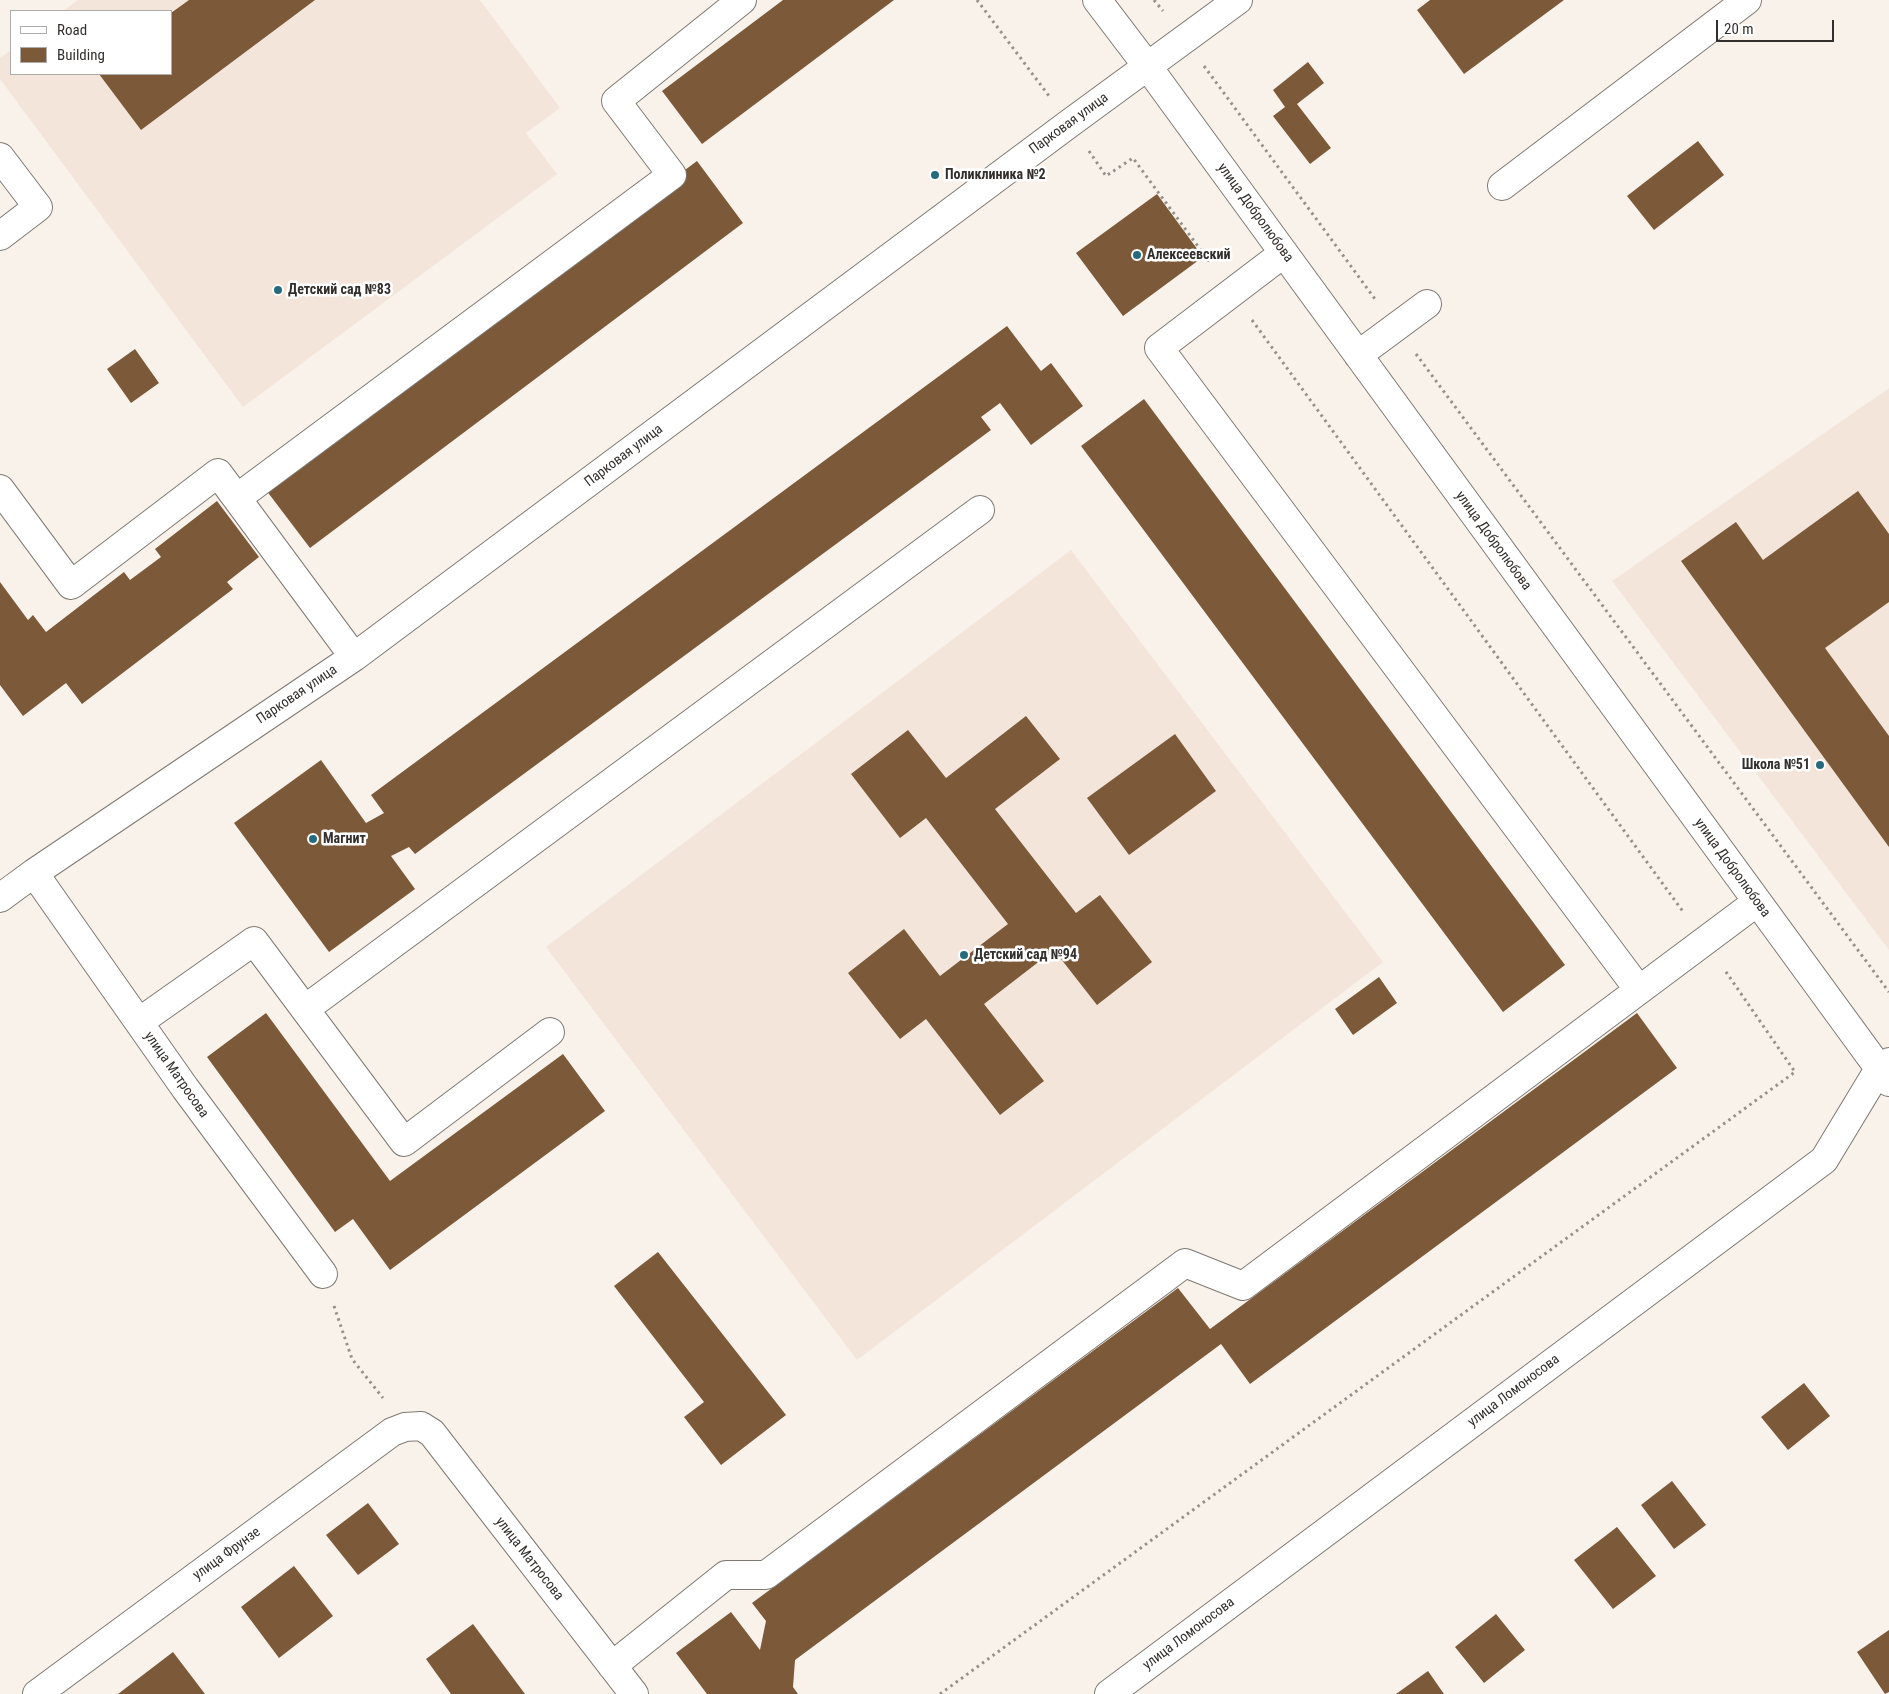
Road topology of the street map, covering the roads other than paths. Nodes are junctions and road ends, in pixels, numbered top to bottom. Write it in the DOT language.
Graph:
graph roads {
  1 [pos="742,0"];
  2 [pos="1096,0"];
  3 [pos="1238,0"];
  4 [pos="1747,0"];
  5 [pos="1148,67"];
  6 [pos="0,157"];
  7 [pos="1502,186"];
  8 [pos="0,236"];
  9 [pos="1284,253"];
  10 [pos="1427,304"];
  11 [pos="1358,355"];
  12 [pos="0,489"];
  13 [pos="237,498"];
  14 [pos="980,510"];
  15 [pos="354,657"];
  16 [pos="34,873"];
  17 [pos="0,898"];
  18 [pos="1757,902"];
  19 [pos="1639,990"];
  20 [pos="305,1008"];
  21 [pos="139,1022"];
  22 [pos="550,1032"];
  23 [pos="1885,1071"];
  24 [pos="323,1274"];
  25 [pos="413,1426"];
  26 [pos="612,1666"];
  27 [pos="37,1694"];
  28 [pos="634,1694"];
  29 [pos="1109,1694"];
  1 -- 13 [label="street"];
  2 -- 5 [label="street, улица Добролюбова"];
  3 -- 5 [label="street, Парковая улица"];
  4 -- 7 [label="street"];
  5 -- 9 [label="street, улица Добролюбова"];
  5 -- 15 [label="street, Парковая улица"];
  6 -- 8 [label="street"];
  9 -- 11 [label="street, улица Добролюбова"];
  9 -- 19 [label="street"];
  10 -- 11 [label="street"];
  11 -- 18 [label="street, улица Добролюбова"];
  12 -- 13 [label="street"];
  13 -- 15 [label="street"];
  14 -- 20 [label="street"];
  15 -- 16 [label="street, Парковая улица"];
  16 -- 17 [label="street, Парковая улица"];
  16 -- 21 [label="street, улица Матросова"];
  18 -- 19 [label="street"];
  18 -- 23 [label="street, улица Добролюбова"];
  19 -- 26 [label="street"];
  20 -- 21 [label="street"];
  20 -- 22 [label="street"];
  21 -- 24 [label="street, улица Матросова"];
  23 -- 29 [label="street, улица Ломоносова"];
  25 -- 26 [label="street, улица Матросова"];
  25 -- 27 [label="street, улица Фрунзе"];
  26 -- 28 [label="street, улица Матросова"];
}
